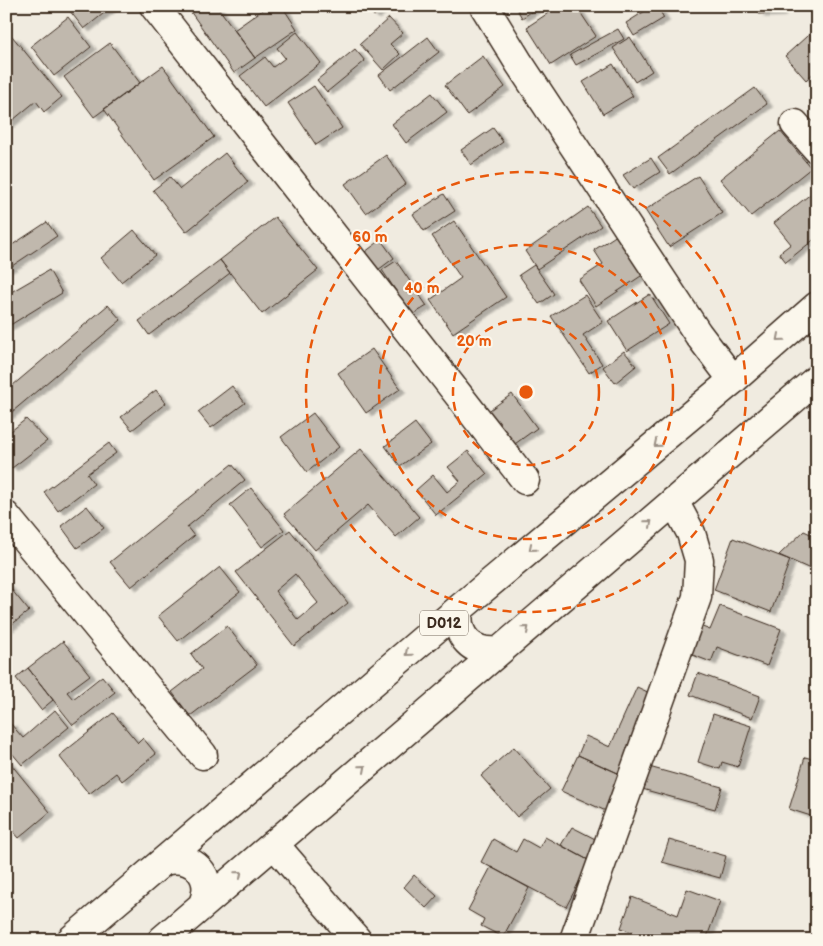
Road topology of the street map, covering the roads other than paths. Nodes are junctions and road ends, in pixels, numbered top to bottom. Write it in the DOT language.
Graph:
graph roads {
  1 [pos="154,6"];
  2 [pos="484,6"];
  3 [pos="796,124"];
  4 [pos="817,148"];
  5 [pos="817,306"];
  6 [pos="817,379"];
  7 [pos="733,380"];
  8 [pos="525,480"];
  9 [pos="674,501"];
  10 [pos="6,516"];
  11 [pos="459,610"];
  12 [pos="499,652"];
  13 [pos="203,755"];
  14 [pos="274,844"];
  15 [pos="164,861"];
  16 [pos="203,904"];
  17 [pos="165,939"];
  18 [pos="71,940"];
  19 [pos="357,940"];
  20 [pos="574,940"];
  1 -- 8 [label="main road"];
  2 -- 7 [label="main road"];
  3 -- 4 [label="main road"];
  5 -- 7 [label="main road, D012, one-way"];
  6 -- 9 [label="main road"];
  7 -- 11 [label="main road, D012, one-way"];
  12 -- 9 [label="main road, one-way"];
  9 -- 20 [label="main road"];
  10 -- 13 [label="main road"];
  11 -- 12 [label="main road"];
  11 -- 15 [label="main road, D012, one-way"];
  14 -- 12 [label="main road, one-way"];
  16 -- 14 [label="main road, one-way"];
  14 -- 19 [label="main road"];
  15 -- 16 [label="main road"];
  15 -- 18 [label="main road, D012"];
  16 -- 17 [label="main road"];
}
